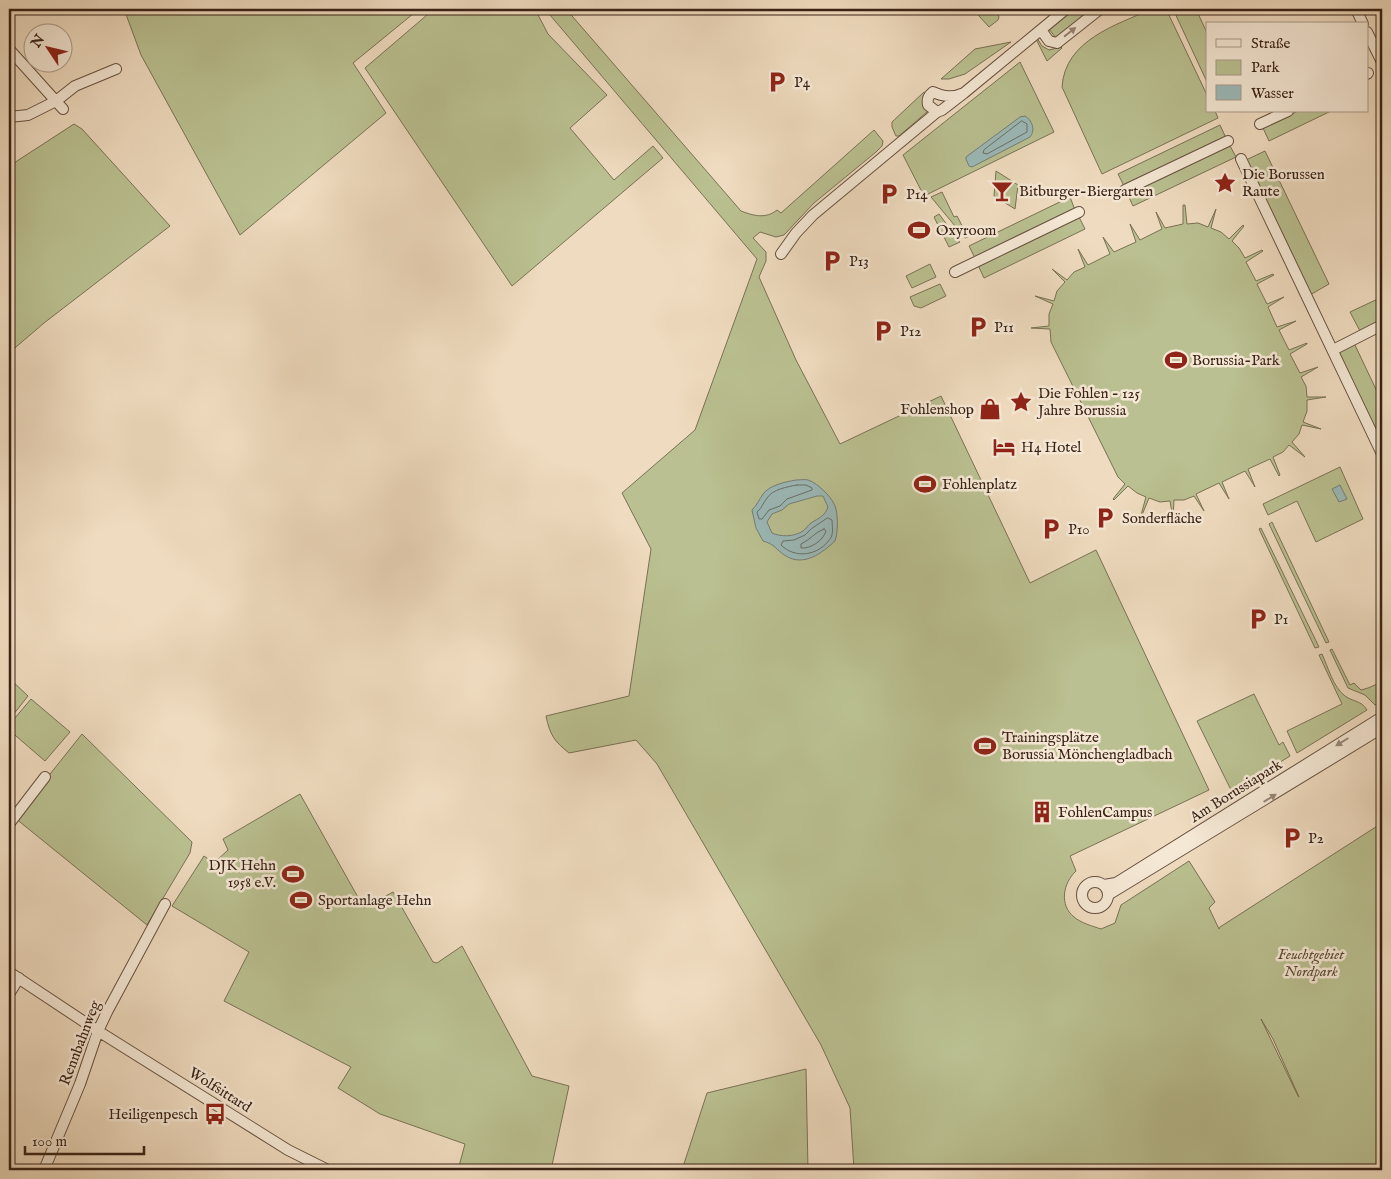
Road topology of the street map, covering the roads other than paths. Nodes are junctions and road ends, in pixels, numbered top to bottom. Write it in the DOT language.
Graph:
graph roads {
  1 [pos="1066,9"];
  2 [pos="1100,9"];
  3 [pos="1356,9"];
  4 [pos="1362,22"];
  5 [pos="1041,30"];
  6 [pos="1368,34"];
  7 [pos="9,49"];
  8 [pos="1382,62"];
  9 [pos="116,69"];
  10 [pos="964,93"];
  11 [pos="60,105"];
  12 [pos="937,112"];
  13 [pos="1286,112"];
  14 [pos="9,116"];
  15 [pos="1260,124"];
  16 [pos="1228,141"];
  17 [pos="1240,158"];
  18 [pos="1125,190"];
  19 [pos="1079,212"];
  20 [pos="781,254"];
  21 [pos="955,272"];
  22 [pos="1382,326"];
  23 [pos="1333,350"];
  24 [pos="1382,454"];
  25 [pos="1382,717"];
  26 [pos="1382,728"];
  27 [pos="45,777"];
  28 [pos="9,824"];
  29 [pos="1104,885"];
  30 [pos="1108,896"];
  31 [pos="165,904"];
  32 [pos="9,972"];
  33 [pos="19,978"];
  34 [pos="9,994"];
  35 [pos="98,1031"];
  36 [pos="44,1170"];
  37 [pos="328,1170"];
  1 -- 5 [label="street"];
  5 -- 2 [label="street, one-way"];
  3 -- 4 [label="street"];
  5 -- 10 [label="street"];
  6 -- 8 [label="street"];
  7 -- 11 [label="street"];
  9 -- 11 [label="street"];
  10 -- 12 [label="street"];
  10 -- 12 [label="street"];
  11 -- 14 [label="street"];
  12 -- 20 [label="street"];
  13 -- 15 [label="street"];
  16 -- 18 [label="street"];
  17 -- 23 [label="street"];
  19 -- 21 [label="street"];
  22 -- 23 [label="street"];
  23 -- 24 [label="street"];
  25 -- 29 [label="street, Am Borussiapark, one-way"];
  30 -- 26 [label="street, Am Borussiapark, one-way"];
  27 -- 28 [label="street"];
  29 -- 30 [label="street"];
  29 -- 30 [label="street, Am Borussiapark"];
  31 -- 35 [label="street, Rennbahnweg"];
  32 -- 33 [label="street"];
  33 -- 34 [label="street"];
  33 -- 35 [label="street"];
  35 -- 36 [label="street, Rennbahnweg"];
  35 -- 37 [label="street, Wolfsittard"];
}
